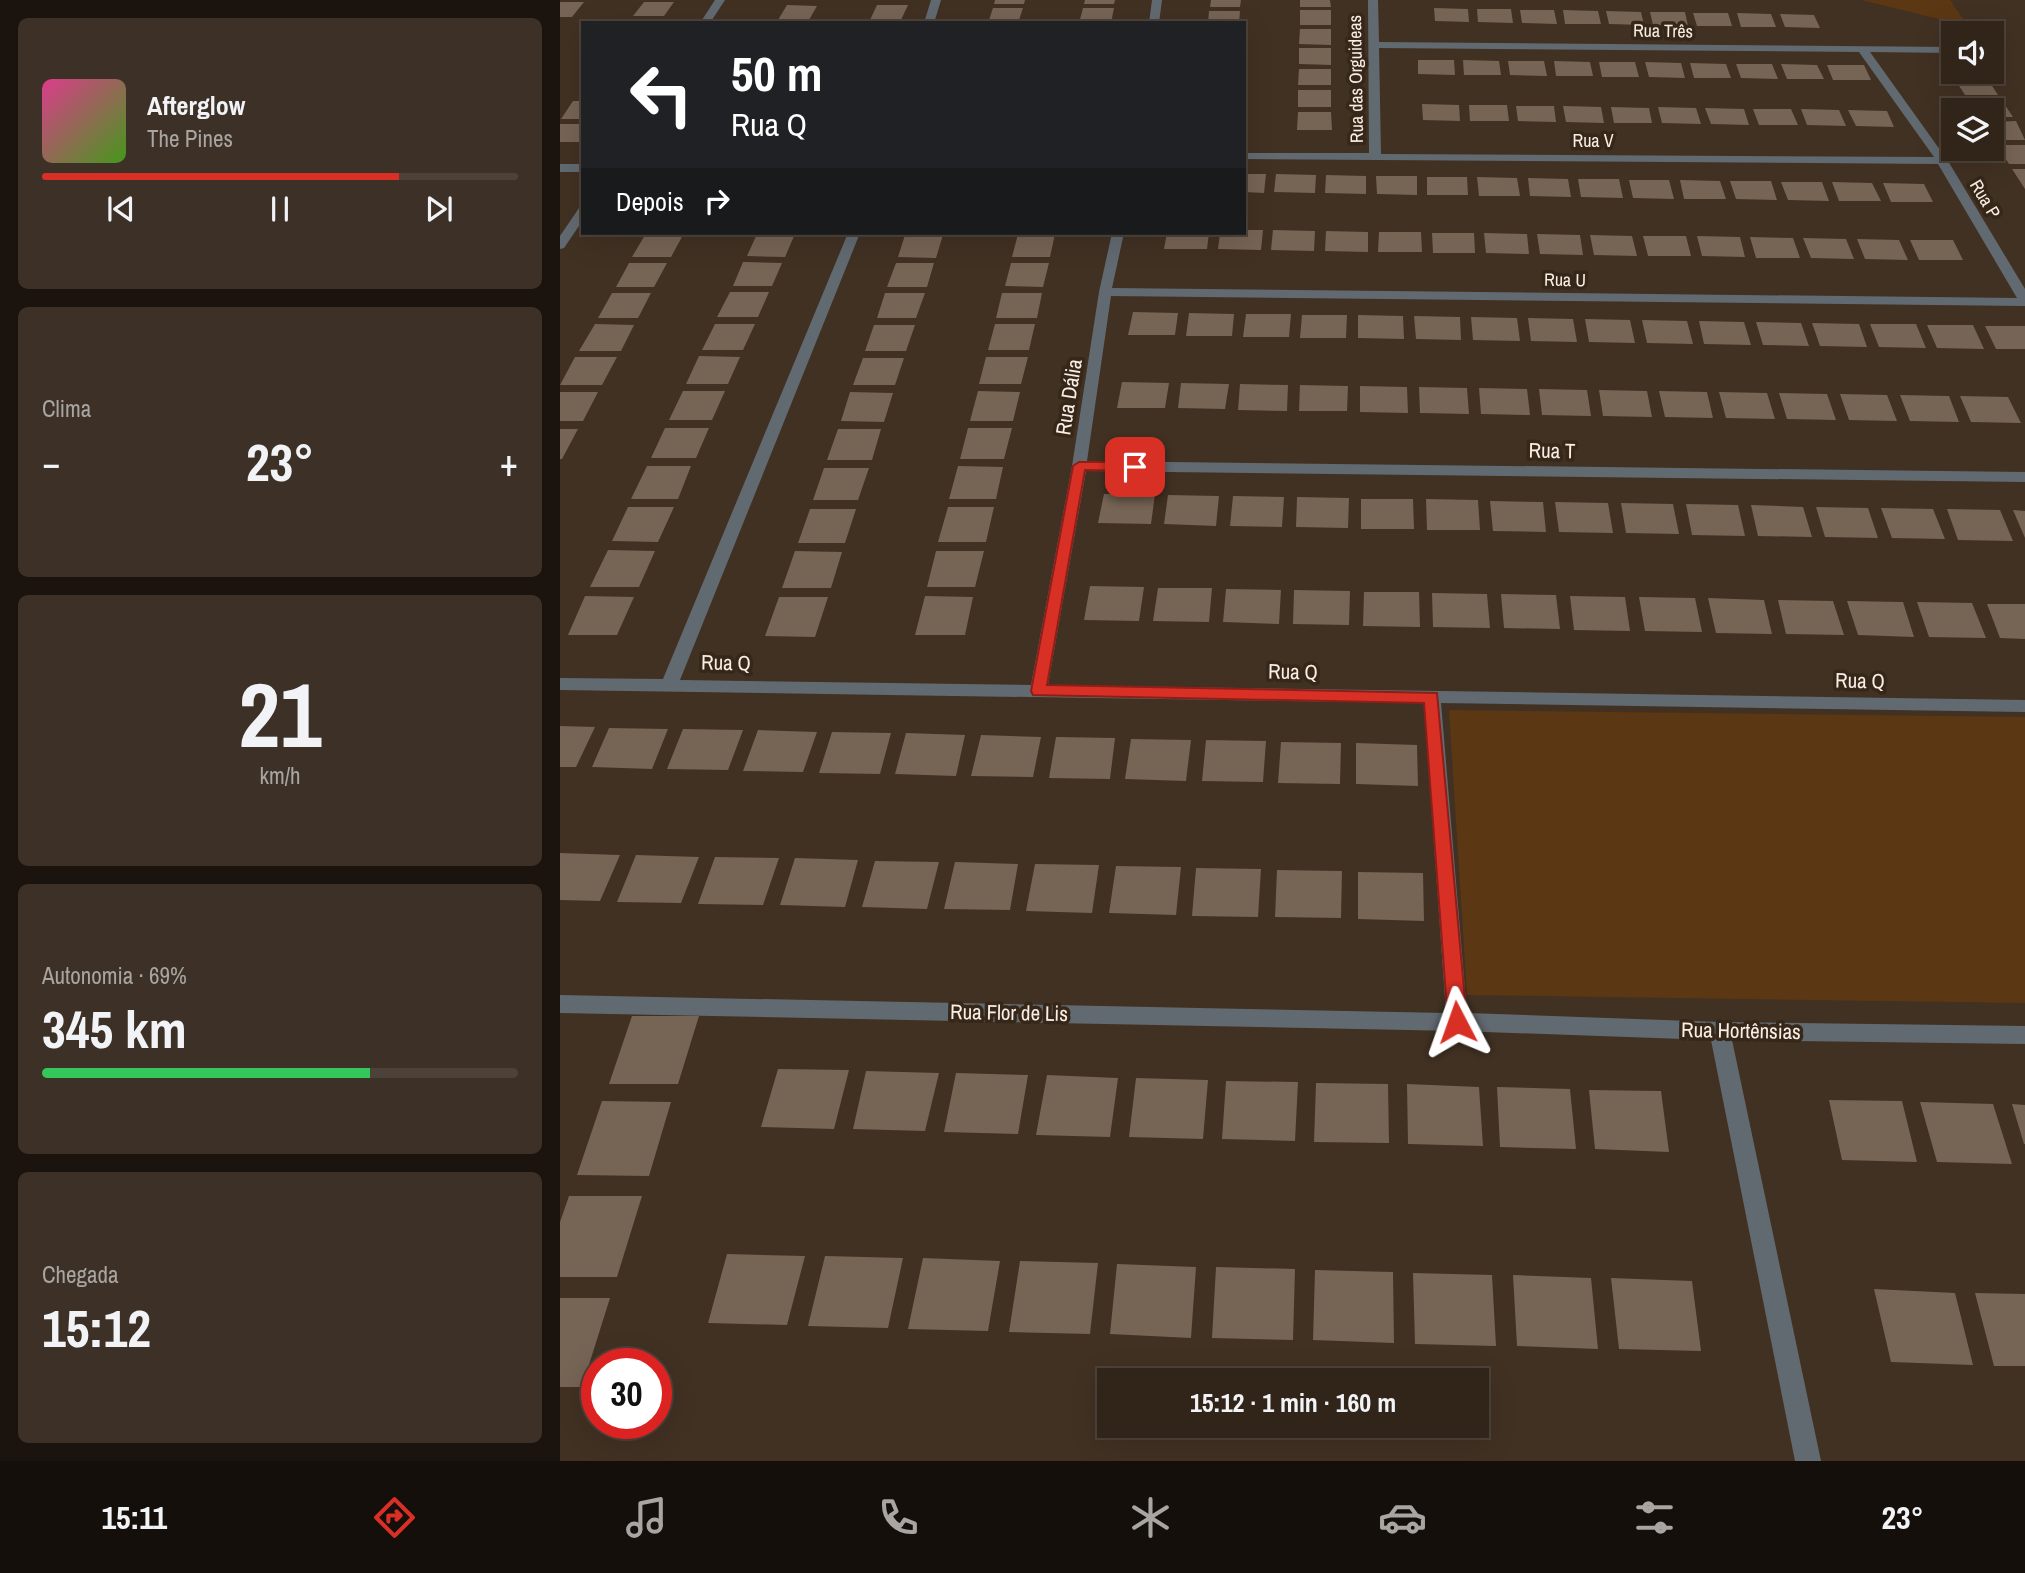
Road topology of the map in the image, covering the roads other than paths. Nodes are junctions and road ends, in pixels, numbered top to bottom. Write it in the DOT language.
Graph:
graph roads {
  1 [pos="720,0"];
  2 [pos="936,0"];
  3 [pos="1157,0"];
  4 [pos="1373,0"];
  5 [pos="706,21"];
  6 [pos="930,21"];
  7 [pos="1154,21"];
  8 [pos="1372,45"];
  9 [pos="1863,50"];
  10 [pos="1941,50"];
  11 [pos="1246,156"];
  12 [pos="1375,157"];
  13 [pos="1941,160"];
  14 [pos="1941,161"];
  15 [pos="1942,161"];
  16 [pos="560,168"];
  17 [pos="581,168"];
  18 [pos="581,214"];
  19 [pos="853,235"];
  20 [pos="1118,235"];
  21 [pos="560,245"];
  22 [pos="1105,292"];
  23 [pos="2025,301"];
  24 [pos="1079,466"];
  25 [pos="2025,477"];
  26 [pos="560,684"];
  27 [pos="669,685"];
  28 [pos="1038,691"];
  29 [pos="1432,697"];
  30 [pos="2025,706"];
  31 [pos="560,1004"];
  32 [pos="1457,1022"];
  33 [pos="1720,1031"];
  34 [pos="2025,1035"];
  35 [pos="1808,1461"];
  1 -- 5 [label="street"];
  2 -- 6 [label="street"];
  3 -- 7 [label="street"];
  4 -- 8 [label="street, Rua das Orguideas"];
  8 -- 9 [label="street, Rua Três"];
  8 -- 12 [label="street, Rua das Orguideas"];
  9 -- 10 [label="street, Rua Três"];
  9 -- 13 [label="street, Rua P"];
  11 -- 12 [label="street, Rua V"];
  12 -- 14 [label="street, Rua V"];
  15 -- 23 [label="street, Rua P"];
  16 -- 17 [label="street"];
  18 -- 21 [label="street"];
  19 -- 27 [label="street"];
  20 -- 22 [label="street, Rua Dália"];
  22 -- 23 [label="street, Rua U"];
  22 -- 24 [label="street, Rua Dália"];
  24 -- 25 [label="street, Rua T"];
  24 -- 28 [label="street, Rua Dália"];
  26 -- 27 [label="street, Rua Q"];
  27 -- 28 [label="street, Rua Q"];
  28 -- 29 [label="street, Rua Q"];
  29 -- 30 [label="street, Rua Q"];
  29 -- 32 [label="street"];
  31 -- 32 [label="street, Rua Flor de Lis"];
  32 -- 33 [label="street, Rua Hortênsias"];
  33 -- 34 [label="street, Rua Hortênsias"];
  33 -- 35 [label="street"];
}
